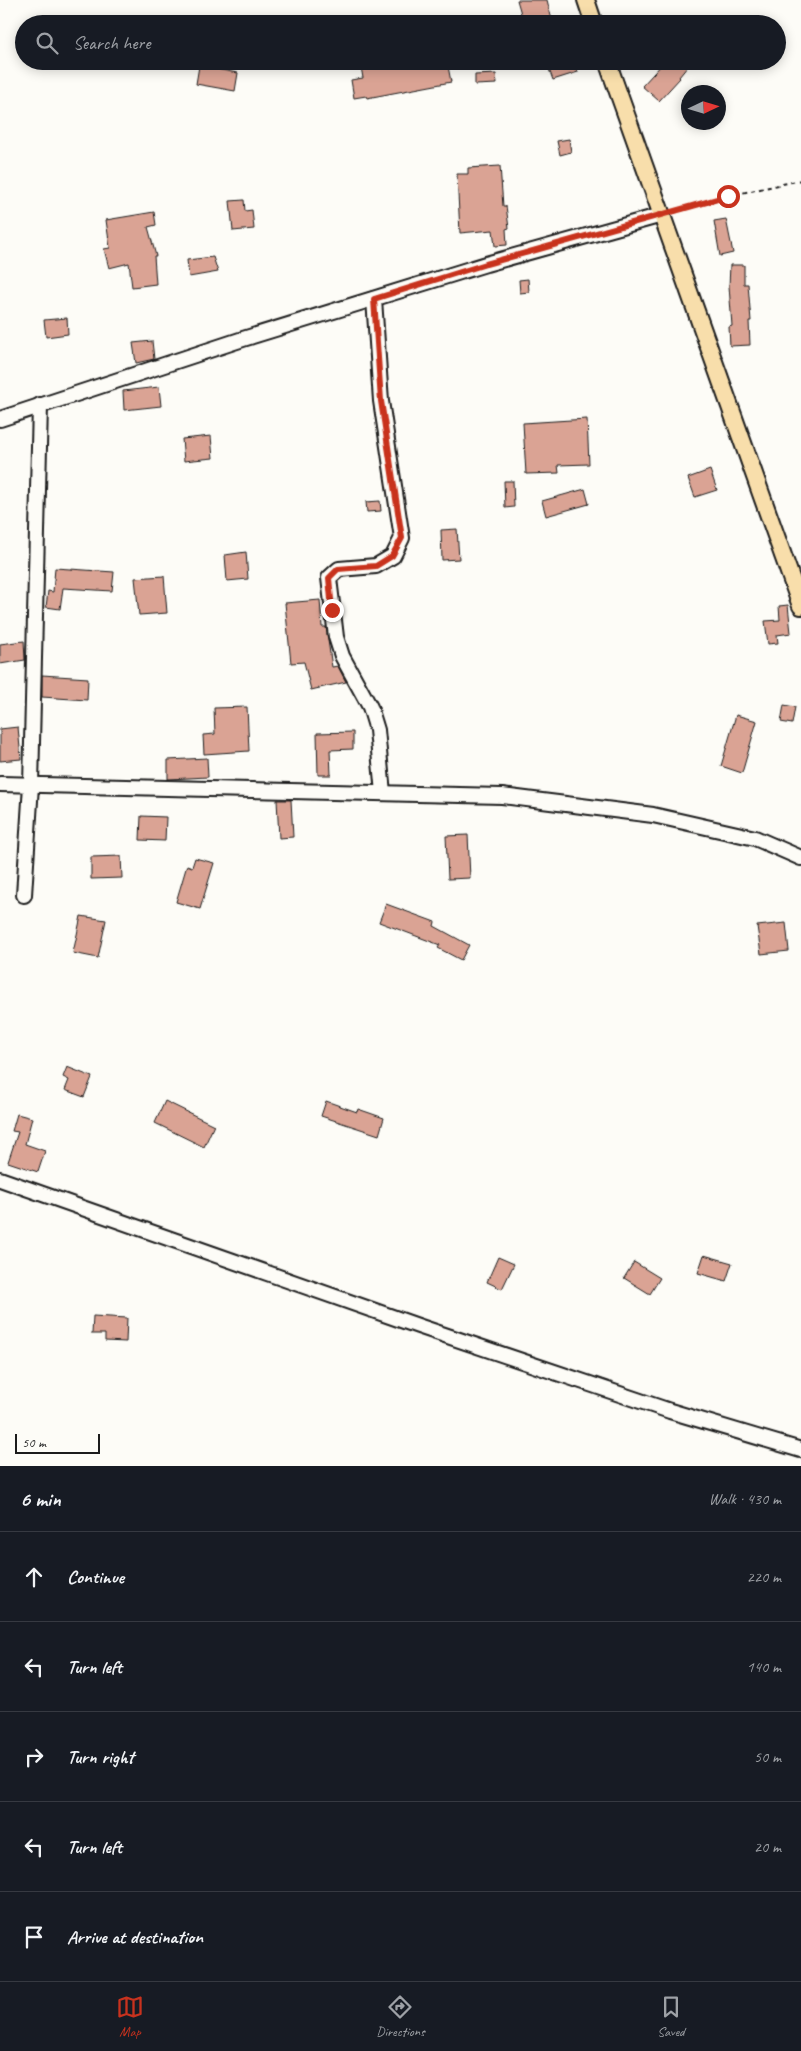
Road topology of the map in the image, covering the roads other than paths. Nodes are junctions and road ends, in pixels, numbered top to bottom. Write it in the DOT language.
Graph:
graph roads {
  1 [pos="586,0"];
  2 [pos="591,15"];
  3 [pos="610,70"];
  4 [pos="662,215"];
  5 [pos="374,299"];
  6 [pos="40,405"];
  7 [pos="0,419"];
  8 [pos="801,606"];
  9 [pos="0,784"];
  10 [pos="31,785"];
  11 [pos="384,793"];
  12 [pos="801,858"];
  13 [pos="24,895"];
  14 [pos="0,1179"];
  15 [pos="801,1450"];
  1 -- 2 [label="main road"];
  3 -- 4 [label="main road"];
  4 -- 5 [label="street"];
  4 -- 8 [label="main road"];
  5 -- 6 [label="street"];
  5 -- 11 [label="street"];
  6 -- 7 [label="street"];
  6 -- 10 [label="street"];
  9 -- 10 [label="street"];
  10 -- 11 [label="street"];
  10 -- 13 [label="street"];
  11 -- 12 [label="street"];
  14 -- 15 [label="street"];
}
